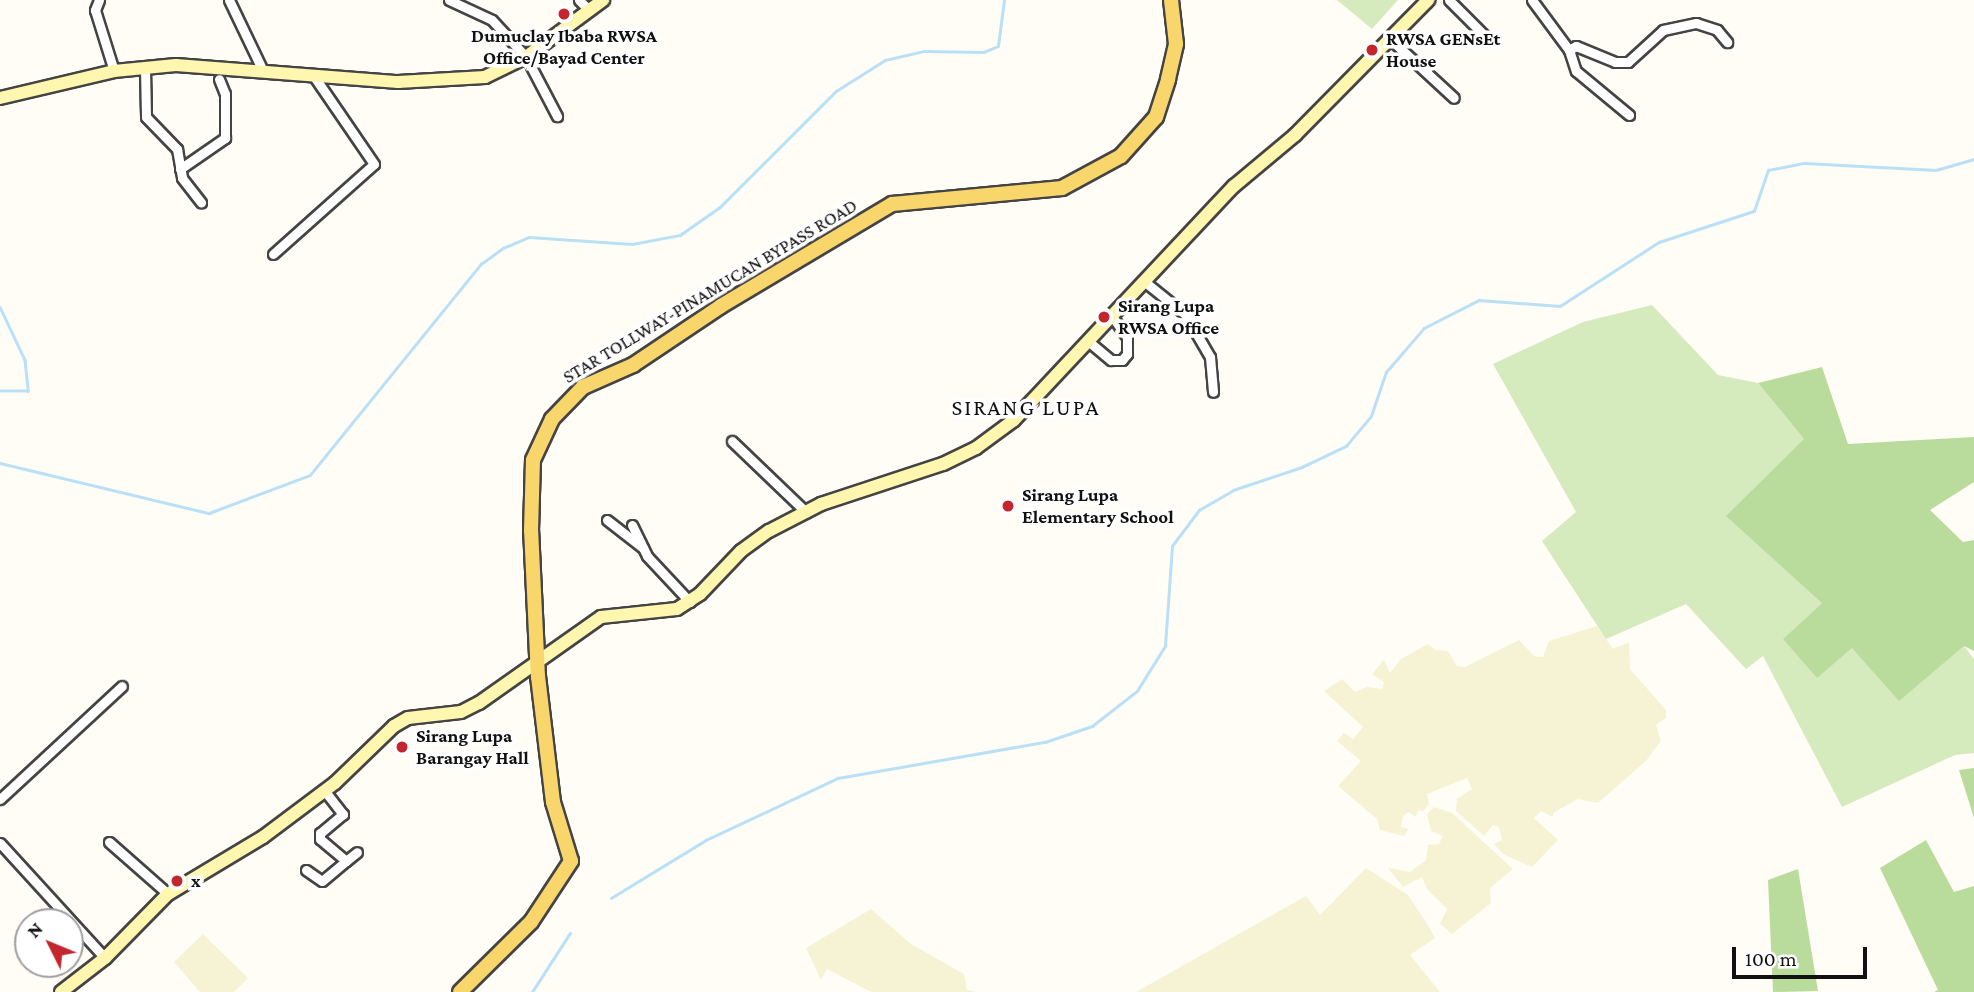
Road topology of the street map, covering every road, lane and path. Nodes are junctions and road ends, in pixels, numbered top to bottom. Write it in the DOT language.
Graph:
graph roads {
  1 [pos="99,0"];
  2 [pos="229,0"];
  3 [pos="449,0"];
  4 [pos="603,0"];
  5 [pos="1171,0"];
  6 [pos="1428,0"];
  7 [pos="1449,0"];
  8 [pos="1532,0"];
  9 [pos="584,5"];
  10 [pos="1390,38"];
  11 [pos="1488,39"];
  12 [pos="1727,42"];
  13 [pos="1569,50"];
  14 [pos="526,57"];
  15 [pos="145,68"];
  16 [pos="114,71"];
  17 [pos="264,71"];
  18 [pos="313,75"];
  19 [pos="219,79"];
  20 [pos="0,98"];
  21 [pos="1454,98"];
  22 [pos="1629,115"];
  23 [pos="557,116"];
  24 [pos="180,169"];
  25 [pos="201,202"];
  26 [pos="273,254"];
  27 [pos="1145,282"];
  28 [pos="1112,316"];
  29 [pos="1088,341"];
  30 [pos="1213,392"];
  31 [pos="732,441"];
  32 [pos="806,512"];
  33 [pos="607,520"];
  34 [pos="632,526"];
  35 [pos="643,548"];
  36 [pos="690,602"];
  37 [pos="537,662"];
  38 [pos="122,686"];
  39 [pos="324,790"];
  40 [pos="0,799"];
  41 [pos="109,842"];
  42 [pos="0,843"];
  43 [pos="357,852"];
  44 [pos="345,861"];
  45 [pos="306,870"];
  46 [pos="168,894"];
  47 [pos="105,958"];
  48 [pos="61,992"];
  49 [pos="460,992"];
  1 -- 16 [label="street"];
  2 -- 17 [label="street"];
  3 -- 14 [label="street"];
  4 -- 9 [label="street"];
  5 -- 37 [label="main road, STAR TOLLWAY-PINAMUCAN BYPASS ROAD"];
  6 -- 10 [label="street"];
  7 -- 11 [label="street"];
  8 -- 13 [label="street"];
  9 -- 14 [label="street"];
  10 -- 21 [label="street"];
  10 -- 27 [label="street"];
  12 -- 13 [label="street"];
  13 -- 22 [label="street"];
  14 -- 18 [label="street"];
  14 -- 23 [label="street"];
  15 -- 16 [label="street"];
  15 -- 17 [label="street"];
  15 -- 24 [label="street"];
  16 -- 20 [label="street"];
  17 -- 18 [label="street"];
  18 -- 26 [label="street"];
  19 -- 24 [label="street"];
  24 -- 25 [label="street"];
  27 -- 28 [label="street"];
  27 -- 30 [label="street"];
  28 -- 29 [label="street"];
  28 -- 29 [label="street"];
  29 -- 32 [label="street"];
  31 -- 32 [label="street"];
  32 -- 36 [label="street"];
  33 -- 35 [label="street"];
  34 -- 35 [label="street"];
  35 -- 36 [label="street"];
  36 -- 37 [label="street"];
  37 -- 39 [label="street"];
  37 -- 49 [label="main road, STAR TOLLWAY-PINAMUCAN BYPASS ROAD"];
  38 -- 40 [label="street"];
  39 -- 44 [label="street"];
  39 -- 46 [label="street"];
  41 -- 46 [label="street"];
  42 -- 47 [label="street"];
  43 -- 44 [label="street"];
  44 -- 45 [label="street"];
  46 -- 47 [label="street"];
  47 -- 48 [label="street"];
}
